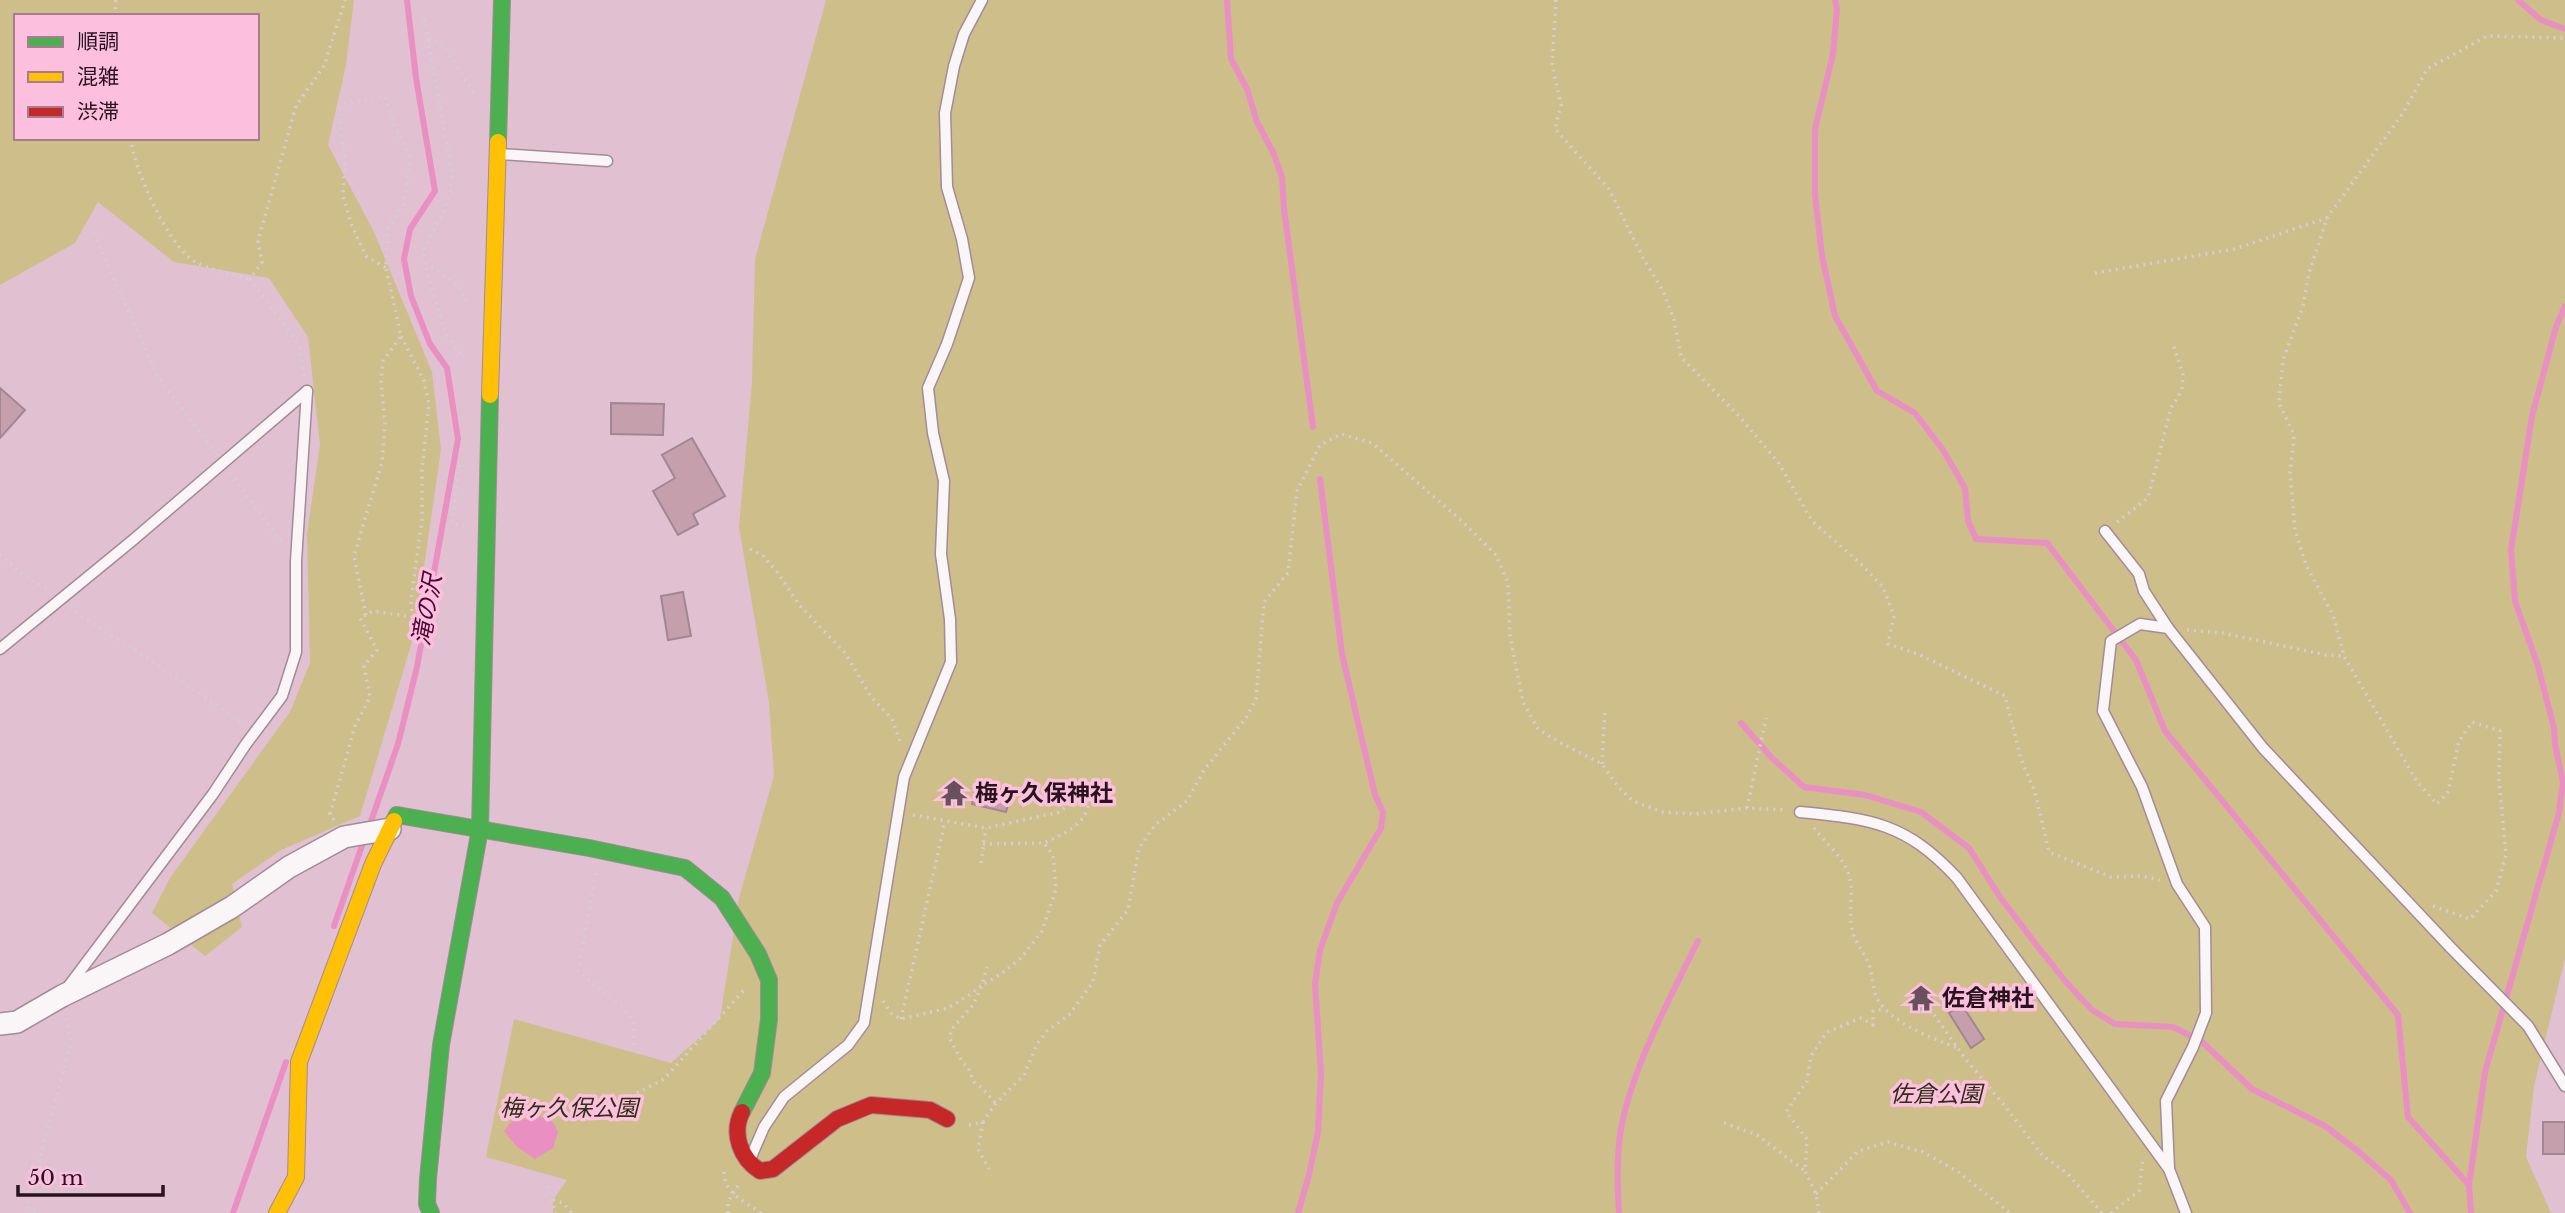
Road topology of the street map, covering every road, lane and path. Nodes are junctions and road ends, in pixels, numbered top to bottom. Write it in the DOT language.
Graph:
graph roads {
  1 [pos="345,0"];
  2 [pos="502,0"];
  3 [pos="982,0"];
  4 [pos="1556,0"];
  5 [pos="424,18"];
  6 [pos="2565,38"];
  7 [pos="428,40"];
  8 [pos="474,94"];
  9 [pos="132,140"];
  10 [pos="499,154"];
  11 [pos="607,161"];
  12 [pos="2327,218"];
  13 [pos="94,233"];
  14 [pos="424,260"];
  15 [pos="386,268"];
  16 [pos="2095,273"];
  17 [pos="250,279"];
  18 [pos="468,303"];
  19 [pos="401,336"];
  20 [pos="2173,344"];
  21 [pos="464,358"];
  22 [pos="307,391"];
  23 [pos="223,463"];
  24 [pos="2105,531"];
  25 [pos="750,549"];
  26 [pos="0,554"];
  27 [pos="296,561"];
  28 [pos="62,598"];
  29 [pos="366,615"];
  30 [pos="2168,628"];
  31 [pos="0,649"];
  32 [pos="2344,656"];
  33 [pos="1605,709"];
  34 [pos="1766,718"];
  35 [pos="255,732"];
  36 [pos="910,762"];
  37 [pos="1602,764"];
  38 [pos="1747,808"];
  39 [pos="1800,811"];
  40 [pos="898,812"];
  41 [pos="945,821"];
  42 [pos="986,828"];
  43 [pos="480,829"];
  44 [pos="385,830"];
  45 [pos="349,836"];
  46 [pos="1044,843"];
  47 [pos="983,844"];
  48 [pos="600,850"];
  49 [pos="981,863"];
  50 [pos="2177,884"];
  51 [pos="2405,897"];
  52 [pos="987,967"];
  53 [pos="764,969"];
  54 [pos="869,980"];
  55 [pos="982,985"];
  56 [pos="62,996"];
  57 [pos="1884,1009"];
  58 [pos="1930,1009"];
  59 [pos="901,1019"];
  60 [pos="0,1024"];
  61 [pos="634,1045"];
  62 [pos="1958,1048"];
  63 [pos="2565,1086"];
  64 [pos="996,1103"];
  65 [pos="612,1106"];
  66 [pos="947,1119"];
  67 [pos="983,1122"];
  68 [pos="1724,1123"];
  69 [pos="2150,1144"];
  70 [pos="748,1163"];
  71 [pos="989,1169"];
  72 [pos="2169,1169"];
  73 [pos="1805,1171"];
  74 [pos="547,1186"];
  75 [pos="1816,1194"];
  76 [pos="553,1200"];
  77 [pos="35,1213"];
  78 [pos="277,1213"];
  79 [pos="430,1213"];
  80 [pos="556,1213"];
  81 [pos="572,1213"];
  82 [pos="728,1213"];
  83 [pos="1819,1213"];
  84 [pos="2010,1213"];
  85 [pos="2102,1213"];
  86 [pos="2111,1213"];
  87 [pos="2186,1213"];
  1 -- 17 [label="path"];
  2 -- 10 [label="street"];
  3 -- 36 [label="lane"];
  4 -- 50 [label="path"];
  5 -- 7 [label="path"];
  6 -- 12 [label="path"];
  7 -- 8 [label="path"];
  7 -- 14 [label="path"];
  9 -- 17 [label="path"];
  10 -- 11 [label="lane"];
  10 -- 43 [label="street"];
  12 -- 16 [label="path"];
  12 -- 32 [label="path"];
  13 -- 23 [label="path"];
  14 -- 18 [label="path"];
  14 -- 21 [label="path"];
  15 -- 15 [label="path"];
  15 -- 19 [label="path"];
  17 -- 22 [label="path"];
  19 -- 29 [label="path"];
  19 -- 29 [label="path"];
  20 -- 24 [label="path"];
  22 -- 23 [label="lane"];
  22 -- 27 [label="lane"];
  23 -- 27 [label="path"];
  23 -- 28 [label="lane"];
  24 -- 30 [label="lane"];
  25 -- 36 [label="path"];
  26 -- 28 [label="path"];
  27 -- 35 [label="lane"];
  28 -- 31 [label="lane"];
  28 -- 35 [label="path"];
  29 -- 45 [label="path"];
  30 -- 32 [label="path"];
  30 -- 50 [label="lane"];
  30 -- 51 [label="lane"];
  32 -- 51 [label="path"];
  33 -- 37 [label="path"];
  34 -- 38 [label="path"];
  35 -- 56 [label="lane"];
  36 -- 40 [label="lane"];
  37 -- 38 [label="path"];
  37 -- 64 [label="path"];
  38 -- 39 [label="path"];
  39 -- 57 [label="path"];
  39 -- 69 [label="lane"];
  40 -- 41 [label="path"];
  40 -- 54 [label="lane"];
  41 -- 42 [label="path"];
  41 -- 59 [label="path"];
  42 -- 46 [label="path"];
  42 -- 47 [label="path"];
  43 -- 44 [label="street"];
  43 -- 48 [label="street"];
  43 -- 79 [label="street"];
  44 -- 45 [label="street"];
  44 -- 78 [label="street"];
  45 -- 56 [label="street"];
  46 -- 47 [label="path"];
  46 -- 55 [label="path"];
  47 -- 49 [label="path"];
  48 -- 53 [label="street"];
  48 -- 61 [label="path"];
  50 -- 72 [label="lane"];
  51 -- 63 [label="lane"];
  52 -- 55 [label="path"];
  53 -- 65 [label="path"];
  53 -- 70 [label="street"];
  54 -- 59 [label="path"];
  54 -- 70 [label="lane"];
  55 -- 59 [label="path"];
  55 -- 64 [label="path"];
  56 -- 60 [label="street"];
  56 -- 77 [label="path"];
  57 -- 62 [label="path"];
  57 -- 73 [label="path"];
  58 -- 62 [label="path"];
  62 -- 85 [label="path"];
  64 -- 67 [label="path"];
  66 -- 67 [label="path"];
  66 -- 70 [label="street"];
  67 -- 71 [label="path"];
  68 -- 73 [label="path"];
  69 -- 72 [label="lane"];
  69 -- 86 [label="path"];
  70 -- 82 [label="path"];
  72 -- 87 [label="lane"];
  73 -- 75 [label="path"];
  74 -- 76 [label="path"];
  75 -- 83 [label="path"];
  75 -- 84 [label="path"];
  76 -- 80 [label="path"];
  76 -- 81 [label="path"];
}
